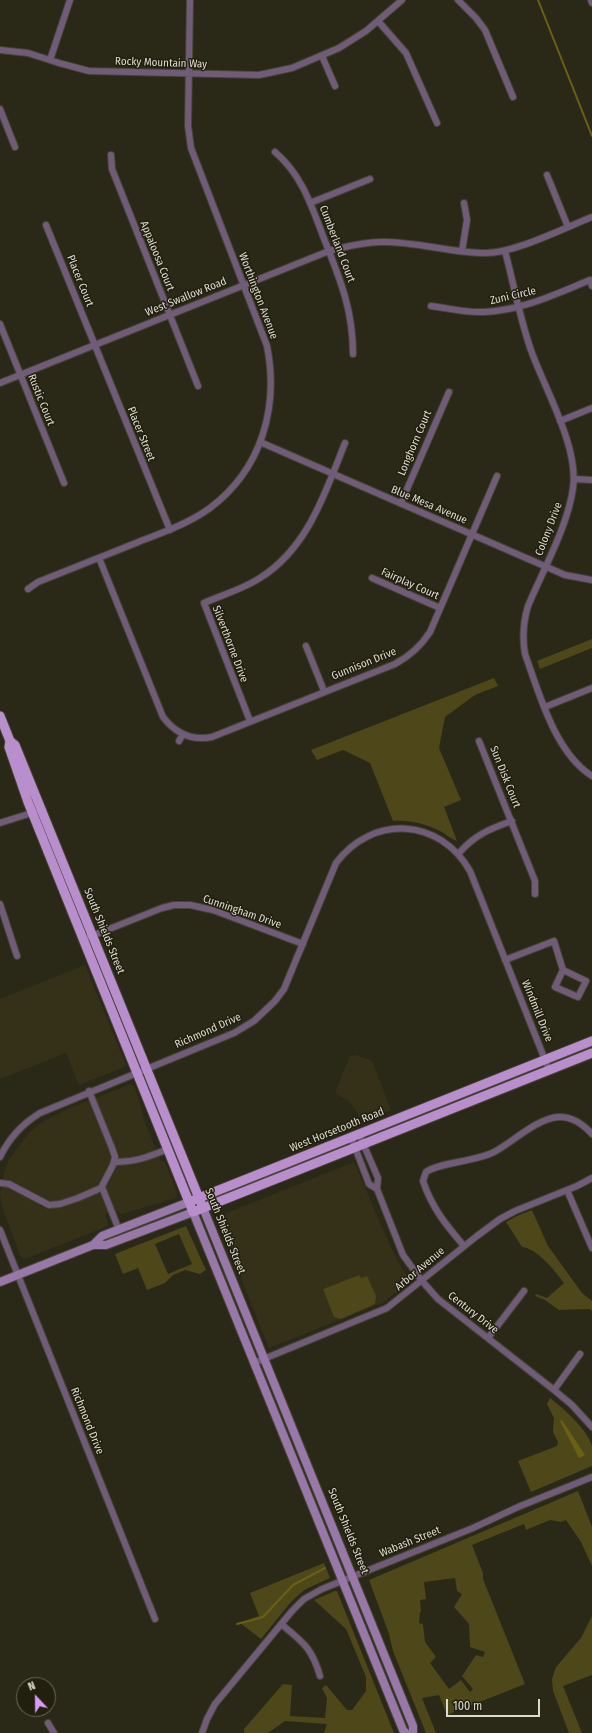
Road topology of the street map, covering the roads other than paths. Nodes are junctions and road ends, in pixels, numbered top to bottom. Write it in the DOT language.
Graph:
graph roads {
  1 [pos="70,0"];
  2 [pos="190,0"];
  3 [pos="402,0"];
  4 [pos="458,0"];
  5 [pos="591,0"];
  6 [pos="592,3"];
  7 [pos="378,21"];
  8 [pos="0,50"];
  9 [pos="322,56"];
  10 [pos="50,60"];
  11 [pos="189,74"];
  12 [pos="335,86"];
  13 [pos="513,97"];
  14 [pos="0,109"];
  15 [pos="437,123"];
  16 [pos="15,147"];
  17 [pos="275,152"];
  18 [pos="111,154"];
  19 [pos="547,176"];
  20 [pos="370,179"];
  21 [pos="310,203"];
  22 [pos="464,203"];
  23 [pos="592,217"];
  24 [pos="46,225"];
  25 [pos="568,227"];
  26 [pos="329,251"];
  27 [pos="462,251"];
  28 [pos="505,251"];
  29 [pos="244,285"];
  30 [pos="592,286"];
  31 [pos="431,306"];
  32 [pos="519,306"];
  33 [pos="170,315"];
  34 [pos="0,324"];
  35 [pos="94,345"];
  36 [pos="353,354"];
  37 [pos="20,374"];
  38 [pos="0,383"];
  39 [pos="198,386"];
  40 [pos="448,392"];
  41 [pos="592,408"];
  42 [pos="560,421"];
  43 [pos="260,442"];
  44 [pos="345,443"];
  45 [pos="333,474"];
  46 [pos="497,476"];
  47 [pos="574,480"];
  48 [pos="592,480"];
  49 [pos="64,483"];
  50 [pos="401,503"];
  51 [pos="170,530"];
  52 [pos="473,534"];
  53 [pos="99,558"];
  54 [pos="545,566"];
  55 [pos="372,578"];
  56 [pos="592,580"];
  57 [pos="28,589"];
  58 [pos="440,608"];
  59 [pos="306,646"];
  60 [pos="592,688"];
  61 [pos="324,691"];
  62 [pos="545,707"];
  63 [pos="0,716"];
  64 [pos="250,721"];
  65 [pos="183,734"];
  66 [pos="10,741"];
  67 [pos="179,741"];
  68 [pos="480,741"];
  69 [pos="592,776"];
  70 [pos="42,810"];
  71 [pos="32,814"];
  72 [pos="512,821"];
  73 [pos="0,822"];
  74 [pos="459,853"];
  75 [pos="535,894"];
  76 [pos="0,904"];
  77 [pos="88,937"];
  78 [pos="303,944"];
  79 [pos="17,956"];
  80 [pos="505,960"];
  81 [pos="563,970"];
  82 [pos="592,1041"];
  83 [pos="592,1053"];
  84 [pos="546,1060"];
  85 [pos="142,1070"];
  86 [pos="549,1070"];
  87 [pos="89,1091"];
  88 [pos="592,1134"];
  89 [pos="355,1136"];
  90 [pos="359,1146"];
  91 [pos="168,1149"];
  92 [pos="0,1157"];
  93 [pos="114,1162"];
  94 [pos="592,1178"];
  95 [pos="0,1184"];
  96 [pos="102,1187"];
  97 [pos="377,1189"];
  98 [pos="567,1190"];
  99 [pos="199,1198"];
  100 [pos="190,1202"];
  101 [pos="203,1208"];
  102 [pos="193,1212"];
  103 [pos="0,1230"];
  104 [pos="119,1230"];
  105 [pos="93,1245"];
  106 [pos="464,1246"];
  107 [pos="592,1248"];
  108 [pos="17,1275"];
  109 [pos="422,1281"];
  110 [pos="0,1282"];
  111 [pos="524,1291"];
  112 [pos="488,1338"];
  113 [pos="580,1354"];
  114 [pos="264,1359"];
  115 [pos="254,1364"];
  116 [pos="554,1390"];
  117 [pos="592,1427"];
  118 [pos="592,1477"];
  119 [pos="353,1576"];
  120 [pos="343,1580"];
  121 [pos="155,1619"];
  122 [pos="281,1624"];
  123 [pos="320,1676"];
  124 [pos="48,1723"];
  125 [pos="54,1733"];
  126 [pos="202,1733"];
  127 [pos="406,1733"];
  128 [pos="413,1733"];
  1 -- 10 [label="street"];
  2 -- 11 [label="street, Worthington Avenue"];
  3 -- 7 [label="street, Rocky Mountain Way"];
  4 -- 13 [label="street"];
  5 -- 6 [label="street"];
  7 -- 9 [label="street, Rocky Mountain Way"];
  7 -- 15 [label="street"];
  8 -- 10 [label="street, Rocky Mountain Way"];
  9 -- 11 [label="street, Rocky Mountain Way"];
  9 -- 12 [label="street"];
  10 -- 11 [label="street, Rocky Mountain Way"];
  11 -- 29 [label="street, Worthington Avenue"];
  14 -- 16 [label="street"];
  17 -- 21 [label="street, Cumberland Court"];
  18 -- 33 [label="street, Appaloosa Court"];
  19 -- 25 [label="street"];
  20 -- 21 [label="street"];
  21 -- 26 [label="street, Cumberland Court"];
  22 -- 27 [label="street"];
  23 -- 25 [label="street, West Swallow Road"];
  24 -- 35 [label="street, Placer Court"];
  25 -- 28 [label="street, West Swallow Road"];
  26 -- 27 [label="street, West Swallow Road"];
  26 -- 29 [label="street, West Swallow Road"];
  26 -- 36 [label="street, Cumberland Court"];
  27 -- 28 [label="street, West Swallow Road"];
  28 -- 32 [label="street, Colony Drive"];
  29 -- 33 [label="street, West Swallow Road"];
  29 -- 43 [label="street, Worthington Avenue"];
  30 -- 32 [label="street, Zuni Circle"];
  31 -- 32 [label="street, Zuni Circle"];
  32 -- 42 [label="street, Colony Drive"];
  33 -- 35 [label="street, West Swallow Road"];
  33 -- 39 [label="street, Appaloosa Court"];
  34 -- 37 [label="street, Rustic Court"];
  35 -- 37 [label="street, West Swallow Road"];
  35 -- 51 [label="street, Placer Street"];
  37 -- 38 [label="street, West Swallow Road"];
  37 -- 49 [label="street, Rustic Court"];
  40 -- 50 [label="street, Longhorn Court"];
  41 -- 42 [label="street"];
  42 -- 47 [label="street, Colony Drive"];
  43 -- 45 [label="street, Blue Mesa Avenue"];
  43 -- 51 [label="street, Worthington Avenue"];
  44 -- 45 [label="street, Silverthorne Drive"];
  45 -- 50 [label="street, Blue Mesa Avenue"];
  45 -- 64 [label="street, Silverthorne Drive"];
  46 -- 52 [label="street, Gunnison Drive"];
  47 -- 48 [label="street"];
  47 -- 54 [label="street, Colony Drive"];
  50 -- 52 [label="street, Blue Mesa Avenue"];
  51 -- 53 [label="street, Worthington Avenue"];
  52 -- 54 [label="street, Blue Mesa Avenue"];
  52 -- 58 [label="street, Gunnison Drive"];
  53 -- 57 [label="street, Worthington Avenue"];
  53 -- 65 [label="street, Gunnison Drive"];
  54 -- 56 [label="street, Blue Mesa Avenue"];
  54 -- 62 [label="street, Colony Drive"];
  55 -- 58 [label="street, Fairplay Court"];
  58 -- 61 [label="street, Gunnison Drive"];
  59 -- 61 [label="street"];
  60 -- 62 [label="street"];
  61 -- 64 [label="street, Gunnison Drive"];
  62 -- 69 [label="street, Colony Drive"];
  63 -- 66 [label="main road, South Shields Street"];
  64 -- 65 [label="street, Gunnison Drive"];
  65 -- 67 [label="street"];
  66 -- 70 [label="main road, South Shields Street"];
  66 -- 71 [label="main road, South Shields Street"];
  68 -- 72 [label="street, Sun Disk Court"];
  70 -- 71 [label="street"];
  70 -- 77 [label="main road, South Shields Street"];
  71 -- 73 [label="street"];
  71 -- 77 [label="main road, South Shields Street"];
  72 -- 74 [label="street, Sun Disk Court"];
  72 -- 75 [label="street, Sun Disk Court"];
  74 -- 78 [label="street, Richmond Drive"];
  74 -- 80 [label="street, Windmill Drive"];
  76 -- 79 [label="street"];
  77 -- 78 [label="street, Cunningham Drive"];
  77 -- 85 [label="main road, South Shields Street"];
  78 -- 85 [label="street, Richmond Drive"];
  80 -- 81 [label="street"];
  80 -- 84 [label="street, Windmill Drive"];
  81 -- 81 [label="street"];
  82 -- 84 [label="main road, West Horsetooth Road"];
  83 -- 86 [label="main road, West Horsetooth Road"];
  84 -- 86 [label="street, Windmill Drive"];
  84 -- 89 [label="main road, West Horsetooth Road"];
  85 -- 87 [label="street, Richmond Drive"];
  85 -- 91 [label="main road, South Shields Street"];
  85 -- 99 [label="main road, South Shields Street"];
  86 -- 90 [label="main road, West Horsetooth Road"];
  87 -- 92 [label="street, Richmond Drive"];
  87 -- 93 [label="street"];
  88 -- 106 [label="street"];
  89 -- 90 [label="street, Century Drive"];
  89 -- 99 [label="main road, West Horsetooth Road"];
  90 -- 97 [label="street, Century Drive"];
  90 -- 97 [label="street, Century Drive"];
  90 -- 101 [label="main road, West Horsetooth Road"];
  91 -- 93 [label="street"];
  91 -- 100 [label="main road, South Shields Street"];
  93 -- 96 [label="street"];
  94 -- 98 [label="street, Arbor Avenue"];
  95 -- 96 [label="street"];
  96 -- 104 [label="street"];
  97 -- 109 [label="street, Century Drive"];
  98 -- 106 [label="street, Arbor Avenue"];
  98 -- 107 [label="street"];
  99 -- 100 [label="main road, West Horsetooth Road"];
  99 -- 101 [label="main road, South Shields Street"];
  100 -- 102 [label="main road, South Shields Street"];
  100 -- 104 [label="main road, West Horsetooth Road"];
  101 -- 102 [label="main road, West Horsetooth Road"];
  101 -- 114 [label="main road, South Shields Street"];
  102 -- 105 [label="main road, West Horsetooth Road"];
  102 -- 115 [label="main road, South Shields Street"];
  103 -- 108 [label="street, Richmond Drive"];
  104 -- 105 [label="main road, West Horsetooth Road"];
  105 -- 108 [label="main road, West Horsetooth Road"];
  106 -- 109 [label="street, Arbor Avenue"];
  108 -- 110 [label="main road, West Horsetooth Road"];
  108 -- 121 [label="street, Richmond Drive"];
  109 -- 112 [label="street, Century Drive"];
  109 -- 114 [label="street, Arbor Avenue"];
  111 -- 112 [label="street"];
  112 -- 116 [label="street, Century Drive"];
  113 -- 116 [label="street"];
  114 -- 115 [label="street, Arbor Avenue"];
  114 -- 119 [label="main road, South Shields Street"];
  115 -- 120 [label="main road, South Shields Street"];
  116 -- 117 [label="street, Century Drive"];
  118 -- 119 [label="street, Wabash Street"];
  119 -- 120 [label="street, Wabash Street"];
  119 -- 128 [label="main road, South Shields Street"];
  120 -- 122 [label="street, Wabash Street"];
  120 -- 127 [label="main road, South Shields Street"];
  122 -- 123 [label="street"];
  122 -- 126 [label="street, Wabash Street"];
  124 -- 125 [label="street"];
}
